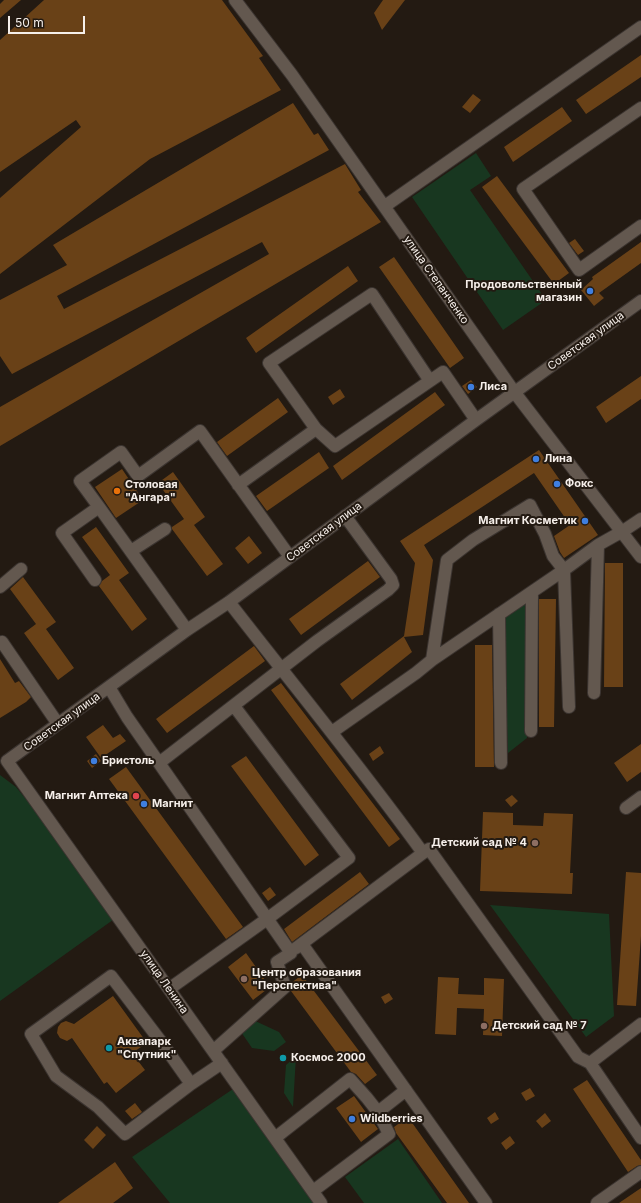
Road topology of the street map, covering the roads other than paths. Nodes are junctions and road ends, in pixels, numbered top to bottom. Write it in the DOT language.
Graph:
graph roads {
  1 [pos="235,0"];
  2 [pos="641,26"];
  3 [pos="641,108"];
  4 [pos="385,206"];
  5 [pos="641,226"];
  6 [pos="640,305"];
  7 [pos="430,381"];
  8 [pos="515,393"];
  9 [pos="476,420"];
  10 [pos="316,429"];
  11 [pos="238,485"];
  12 [pos="99,507"];
  13 [pos="345,516"];
  14 [pos="641,519"];
  15 [pos="165,529"];
  16 [pos="623,531"];
  17 [pos="598,545"];
  18 [pos="131,551"];
  19 [pos="290,557"];
  20 [pos="641,557"];
  21 [pos="21,569"];
  22 [pos="564,570"];
  23 [pos="95,580"];
  24 [pos="0,587"];
  25 [pos="532,592"];
  26 [pos="229,602"];
  27 [pos="499,614"];
  28 [pos="188,630"];
  29 [pos="1,642"];
  30 [pos="432,660"];
  31 [pos="281,669"];
  32 [pos="110,687"];
  33 [pos="594,693"];
  34 [pos="234,706"];
  35 [pos="569,707"];
  36 [pos="58,724"];
  37 [pos="532,731"];
  38 [pos="332,732"];
  39 [pos="3,761"];
  40 [pos="159,763"];
  41 [pos="501,763"];
  42 [pos="641,797"];
  43 [pos="626,808"];
  44 [pos="423,853"];
  45 [pos="267,919"];
  46 [pos="302,944"];
  47 [pos="291,953"];
  48 [pos="169,989"];
  49 [pos="641,1024"];
  50 [pos="213,1051"];
  51 [pos="222,1063"];
  52 [pos="590,1063"];
  53 [pos="191,1084"];
  54 [pos="406,1090"];
  55 [pos="378,1112"];
  56 [pos="275,1138"];
  57 [pos="641,1138"];
  58 [pos="641,1172"];
  59 [pos="313,1191"];
  60 [pos="321,1203"];
  61 [pos="486,1203"];
  62 [pos="597,1203"];
  1 -- 4 [label="street, улица Степанченко"];
  2 -- 4 [label="street"];
  3 -- 5 [label="street"];
  4 -- 8 [label="street, улица Степанченко"];
  6 -- 8 [label="street, Советская улица"];
  7 -- 9 [label="street"];
  7 -- 10 [label="street"];
  7 -- 10 [label="street"];
  8 -- 9 [label="street, Советская улица"];
  8 -- 16 [label="street, улица Степанченко"];
  9 -- 13 [label="street, Советская улица"];
  10 -- 11 [label="street"];
  11 -- 12 [label="street"];
  11 -- 19 [label="street"];
  12 -- 18 [label="street"];
  12 -- 23 [label="street"];
  13 -- 19 [label="street, Советская улица"];
  13 -- 31 [label="street"];
  14 -- 16 [label="street"];
  15 -- 18 [label="street"];
  16 -- 17 [label="street"];
  16 -- 20 [label="street, улица Степанченко"];
  17 -- 22 [label="street"];
  17 -- 33 [label="street"];
  18 -- 28 [label="street"];
  19 -- 26 [label="street, Советская улица"];
  21 -- 24 [label="street"];
  22 -- 25 [label="street"];
  22 -- 30 [label="street"];
  22 -- 35 [label="street"];
  25 -- 27 [label="street"];
  25 -- 37 [label="street"];
  26 -- 28 [label="street, Советская улица"];
  26 -- 31 [label="street"];
  27 -- 30 [label="street"];
  27 -- 41 [label="street"];
  28 -- 32 [label="street, Советская улица"];
  29 -- 36 [label="street"];
  30 -- 38 [label="street"];
  31 -- 34 [label="street"];
  31 -- 38 [label="street"];
  32 -- 36 [label="street, Советская улица"];
  32 -- 40 [label="street"];
  34 -- 40 [label="street"];
  34 -- 45 [label="street"];
  36 -- 39 [label="street, Советская улица"];
  38 -- 44 [label="street"];
  39 -- 48 [label="street, улица Ленина"];
  40 -- 45 [label="street"];
  42 -- 43 [label="street"];
  44 -- 46 [label="street"];
  44 -- 52 [label="street"];
  45 -- 47 [label="street"];
  45 -- 48 [label="street"];
  46 -- 47 [label="street"];
  46 -- 54 [label="street"];
  47 -- 50 [label="street"];
  48 -- 50 [label="street, улица Ленина"];
  49 -- 52 [label="street"];
  50 -- 51 [label="street, улица Ленина"];
  51 -- 53 [label="street"];
  51 -- 56 [label="street, улица Ленина"];
  52 -- 57 [label="street"];
  53 -- 53 [label="street"];
  54 -- 55 [label="street"];
  54 -- 61 [label="street"];
  55 -- 56 [label="street"];
  55 -- 59 [label="street"];
  56 -- 59 [label="street, улица Ленина"];
  58 -- 62 [label="street"];
  59 -- 60 [label="street, улица Ленина"];
}
